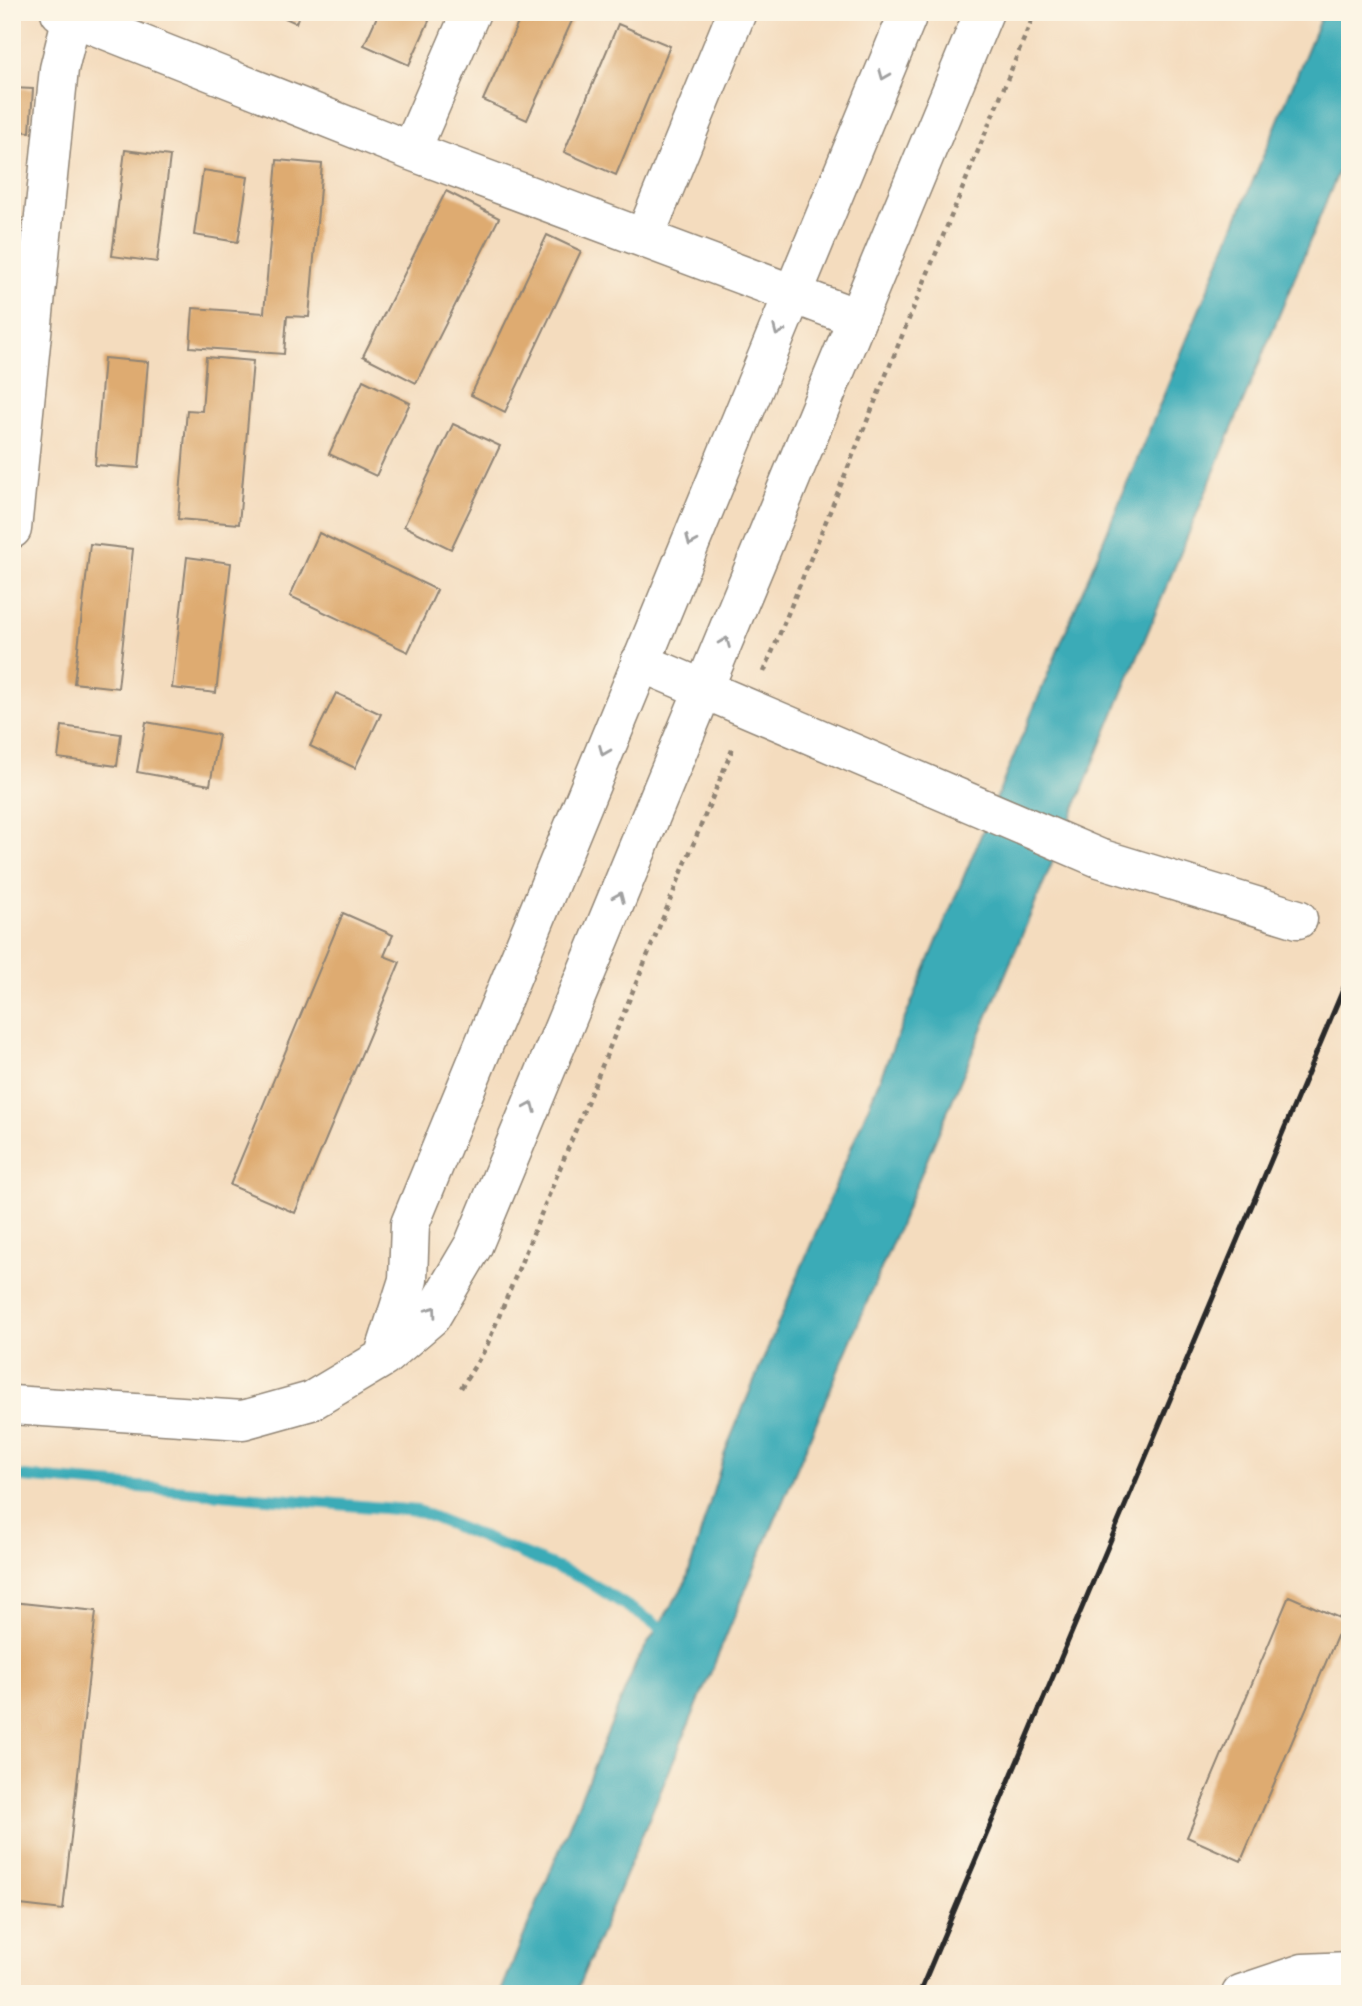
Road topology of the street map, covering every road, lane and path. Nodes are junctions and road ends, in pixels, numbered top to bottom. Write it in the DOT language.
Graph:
graph roads {
  1 [pos="471,12"];
  2 [pos="737,12"];
  3 [pos="909,12"];
  4 [pos="984,12"];
  5 [pos="68,14"];
  6 [pos="411,151"];
  7 [pos="644,238"];
  8 [pos="794,294"];
  9 [pos="857,318"];
  10 [pos="12,529"];
  11 [pos="640,662"];
  12 [pos="705,690"];
  13 [pos="1298,919"];
  14 [pos="383,1358"];
  15 [pos="12,1405"];
  16 [pos="1350,1971"];
  17 [pos="1241,1994"];
  1 -- 6 [label="street"];
  2 -- 7 [label="street"];
  3 -- 8 [label="street, one-way"];
  4 -- 9 [label="street"];
  5 -- 6 [label="street"];
  5 -- 10 [label="street"];
  6 -- 7 [label="street"];
  7 -- 8 [label="street"];
  8 -- 9 [label="street"];
  8 -- 11 [label="street, one-way"];
  12 -- 9 [label="street, one-way"];
  11 -- 12 [label="street"];
  11 -- 14 [label="street, one-way"];
  12 -- 13 [label="street"];
  14 -- 12 [label="street, one-way"];
  14 -- 15 [label="street"];
  16 -- 17 [label="street"];
}
